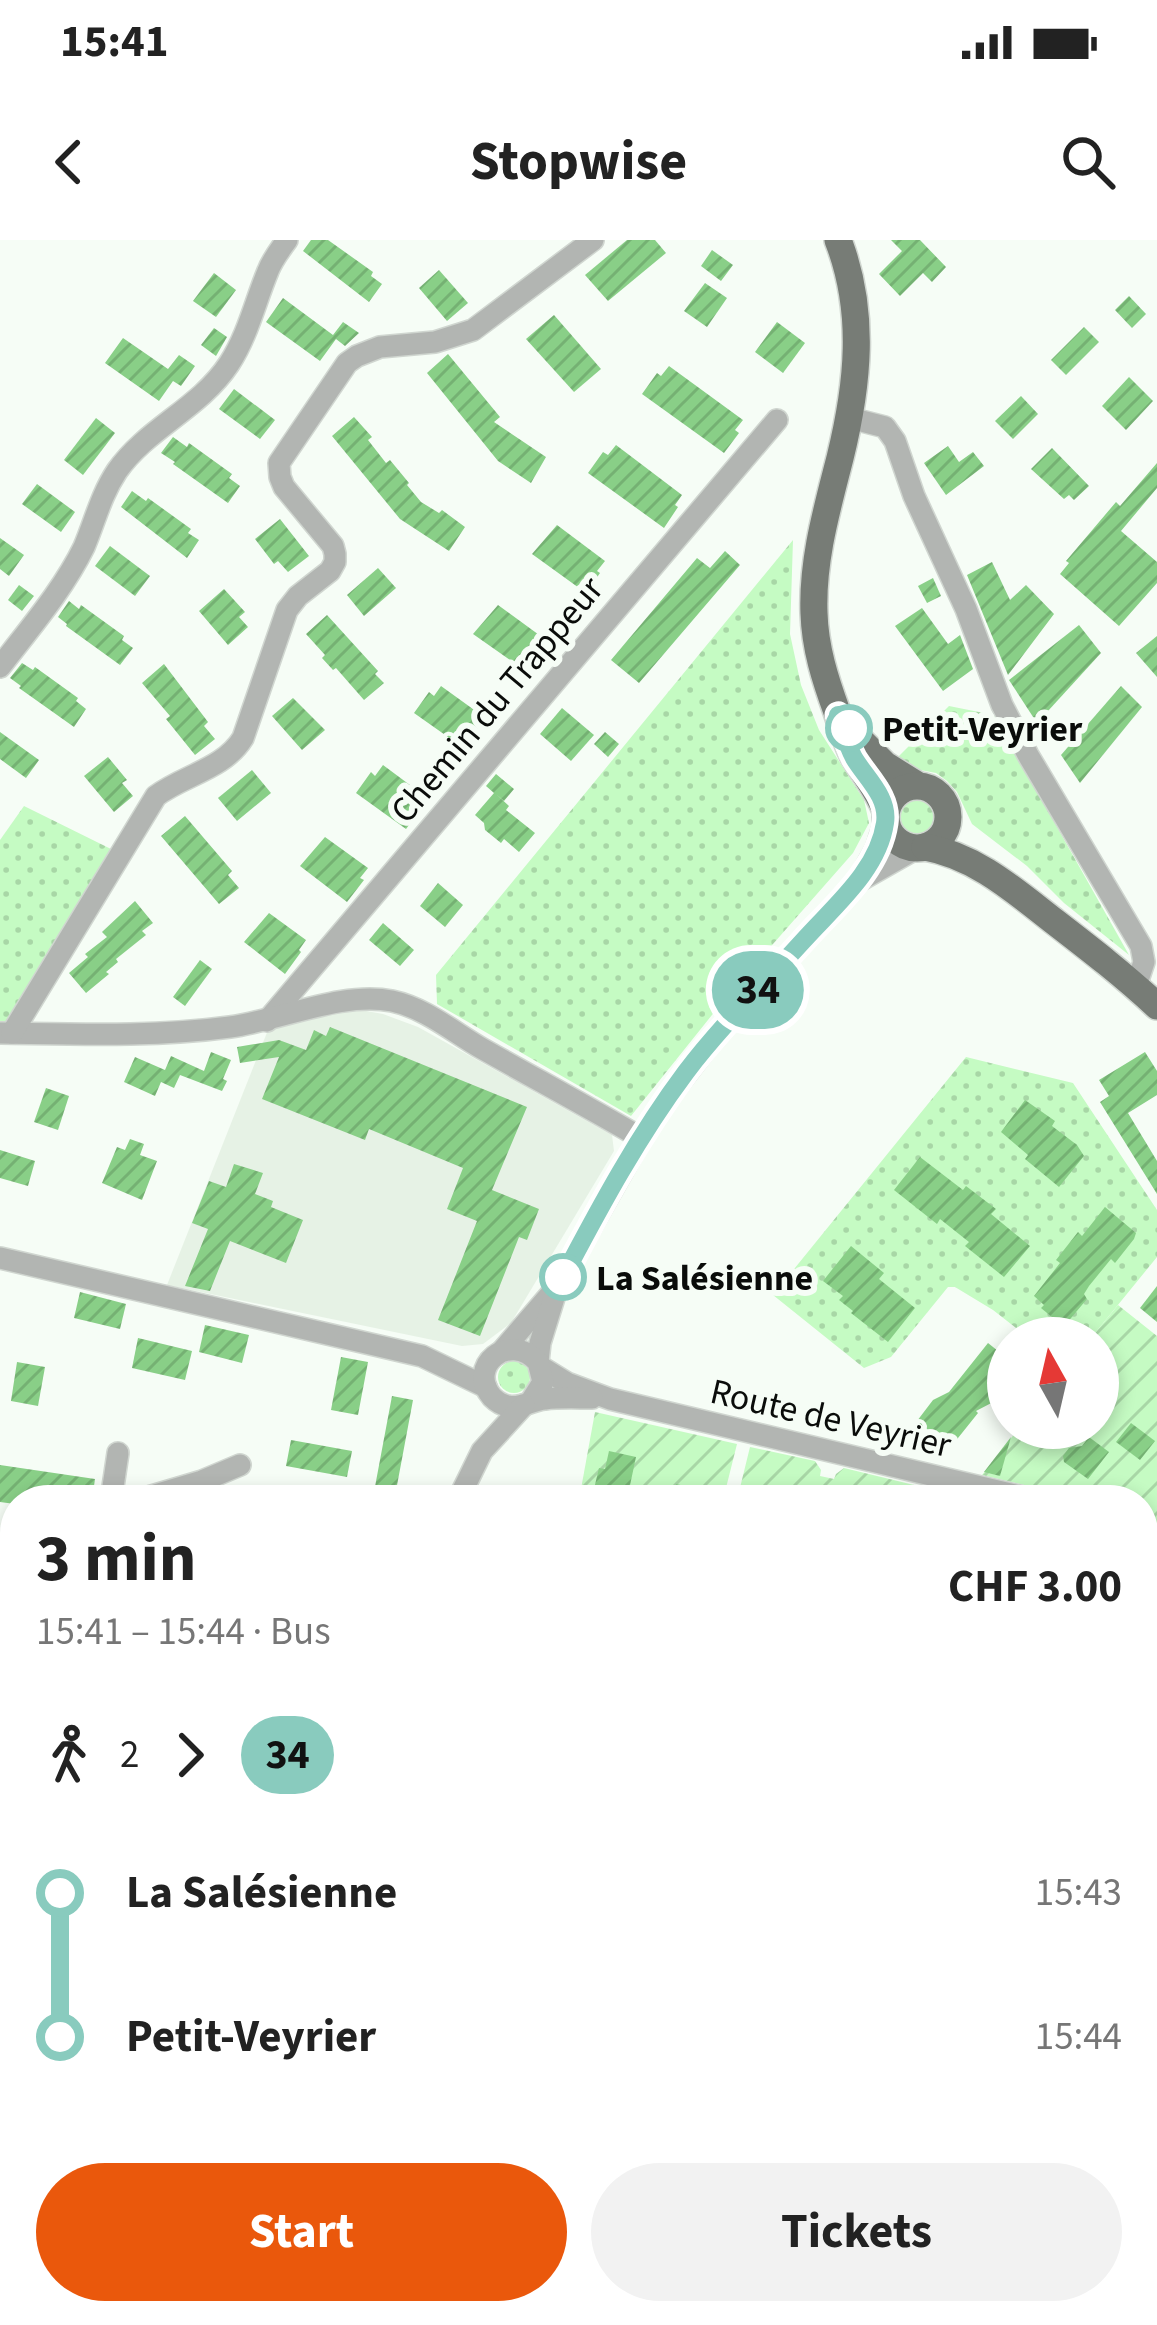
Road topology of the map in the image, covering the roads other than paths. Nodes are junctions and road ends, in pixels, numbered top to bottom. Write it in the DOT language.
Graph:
graph roads {
  1 [pos="287,240"];
  2 [pos="593,240"];
  3 [pos="838,240"];
  4 [pos="850,418"];
  5 [pos="777,420"];
  6 [pos="0,667"];
  7 [pos="838,715"];
  8 [pos="917,785"];
  9 [pos="948,812"];
  10 [pos="885,816"];
  11 [pos="921,848"];
  12 [pos="995,876"];
  13 [pos="858,881"];
  14 [pos="1136,986"];
  15 [pos="1157,1006"];
  16 [pos="267,1021"];
  17 [pos="6,1033"];
  18 [pos="641,1138"];
  19 [pos="0,1258"];
  20 [pos="558,1285"];
  21 [pos="499,1353"];
  22 [pos="422,1356"];
  23 [pos="540,1364"];
  24 [pos="488,1391"];
  25 [pos="610,1399"];
  26 [pos="528,1403"];
  27 [pos="482,1451"];
  28 [pos="118,1453"];
  29 [pos="240,1465"];
  30 [pos="113,1485"];
  31 [pos="189,1485"];
  32 [pos="465,1485"];
  33 [pos="973,1485"];
  1 -- 6 [label="street"];
  2 -- 17 [label="street"];
  3 -- 4 [label="main road"];
  4 -- 7 [label="main road"];
  4 -- 14 [label="street"];
  5 -- 16 [label="street, Chemin du Trappeur"];
  7 -- 8 [label="main road"];
  7 -- 10 [label="main road"];
  8 -- 9 [label="main road"];
  8 -- 10 [label="main road"];
  9 -- 11 [label="main road"];
  9 -- 12 [label="main road"];
  10 -- 11 [label="main road"];
  10 -- 13 [label="street"];
  11 -- 12 [label="main road"];
  11 -- 13 [label="street"];
  12 -- 14 [label="main road"];
  13 -- 18 [label="street"];
  14 -- 15 [label="main road"];
  16 -- 17 [label="street"];
  16 -- 18 [label="street"];
  18 -- 20 [label="street"];
  19 -- 22 [label="street"];
  20 -- 21 [label="street"];
  20 -- 23 [label="street"];
  21 -- 22 [label="street"];
  21 -- 23 [label="street"];
  21 -- 24 [label="street"];
  22 -- 24 [label="street"];
  23 -- 25 [label="street, Route de Veyrier"];
  23 -- 26 [label="street"];
  24 -- 26 [label="street"];
  24 -- 27 [label="street"];
  25 -- 26 [label="street, Route de Veyrier"];
  25 -- 33 [label="street, Route de Veyrier"];
  26 -- 27 [label="street"];
  27 -- 32 [label="street"];
  28 -- 30 [label="street"];
  29 -- 31 [label="street"];
}
